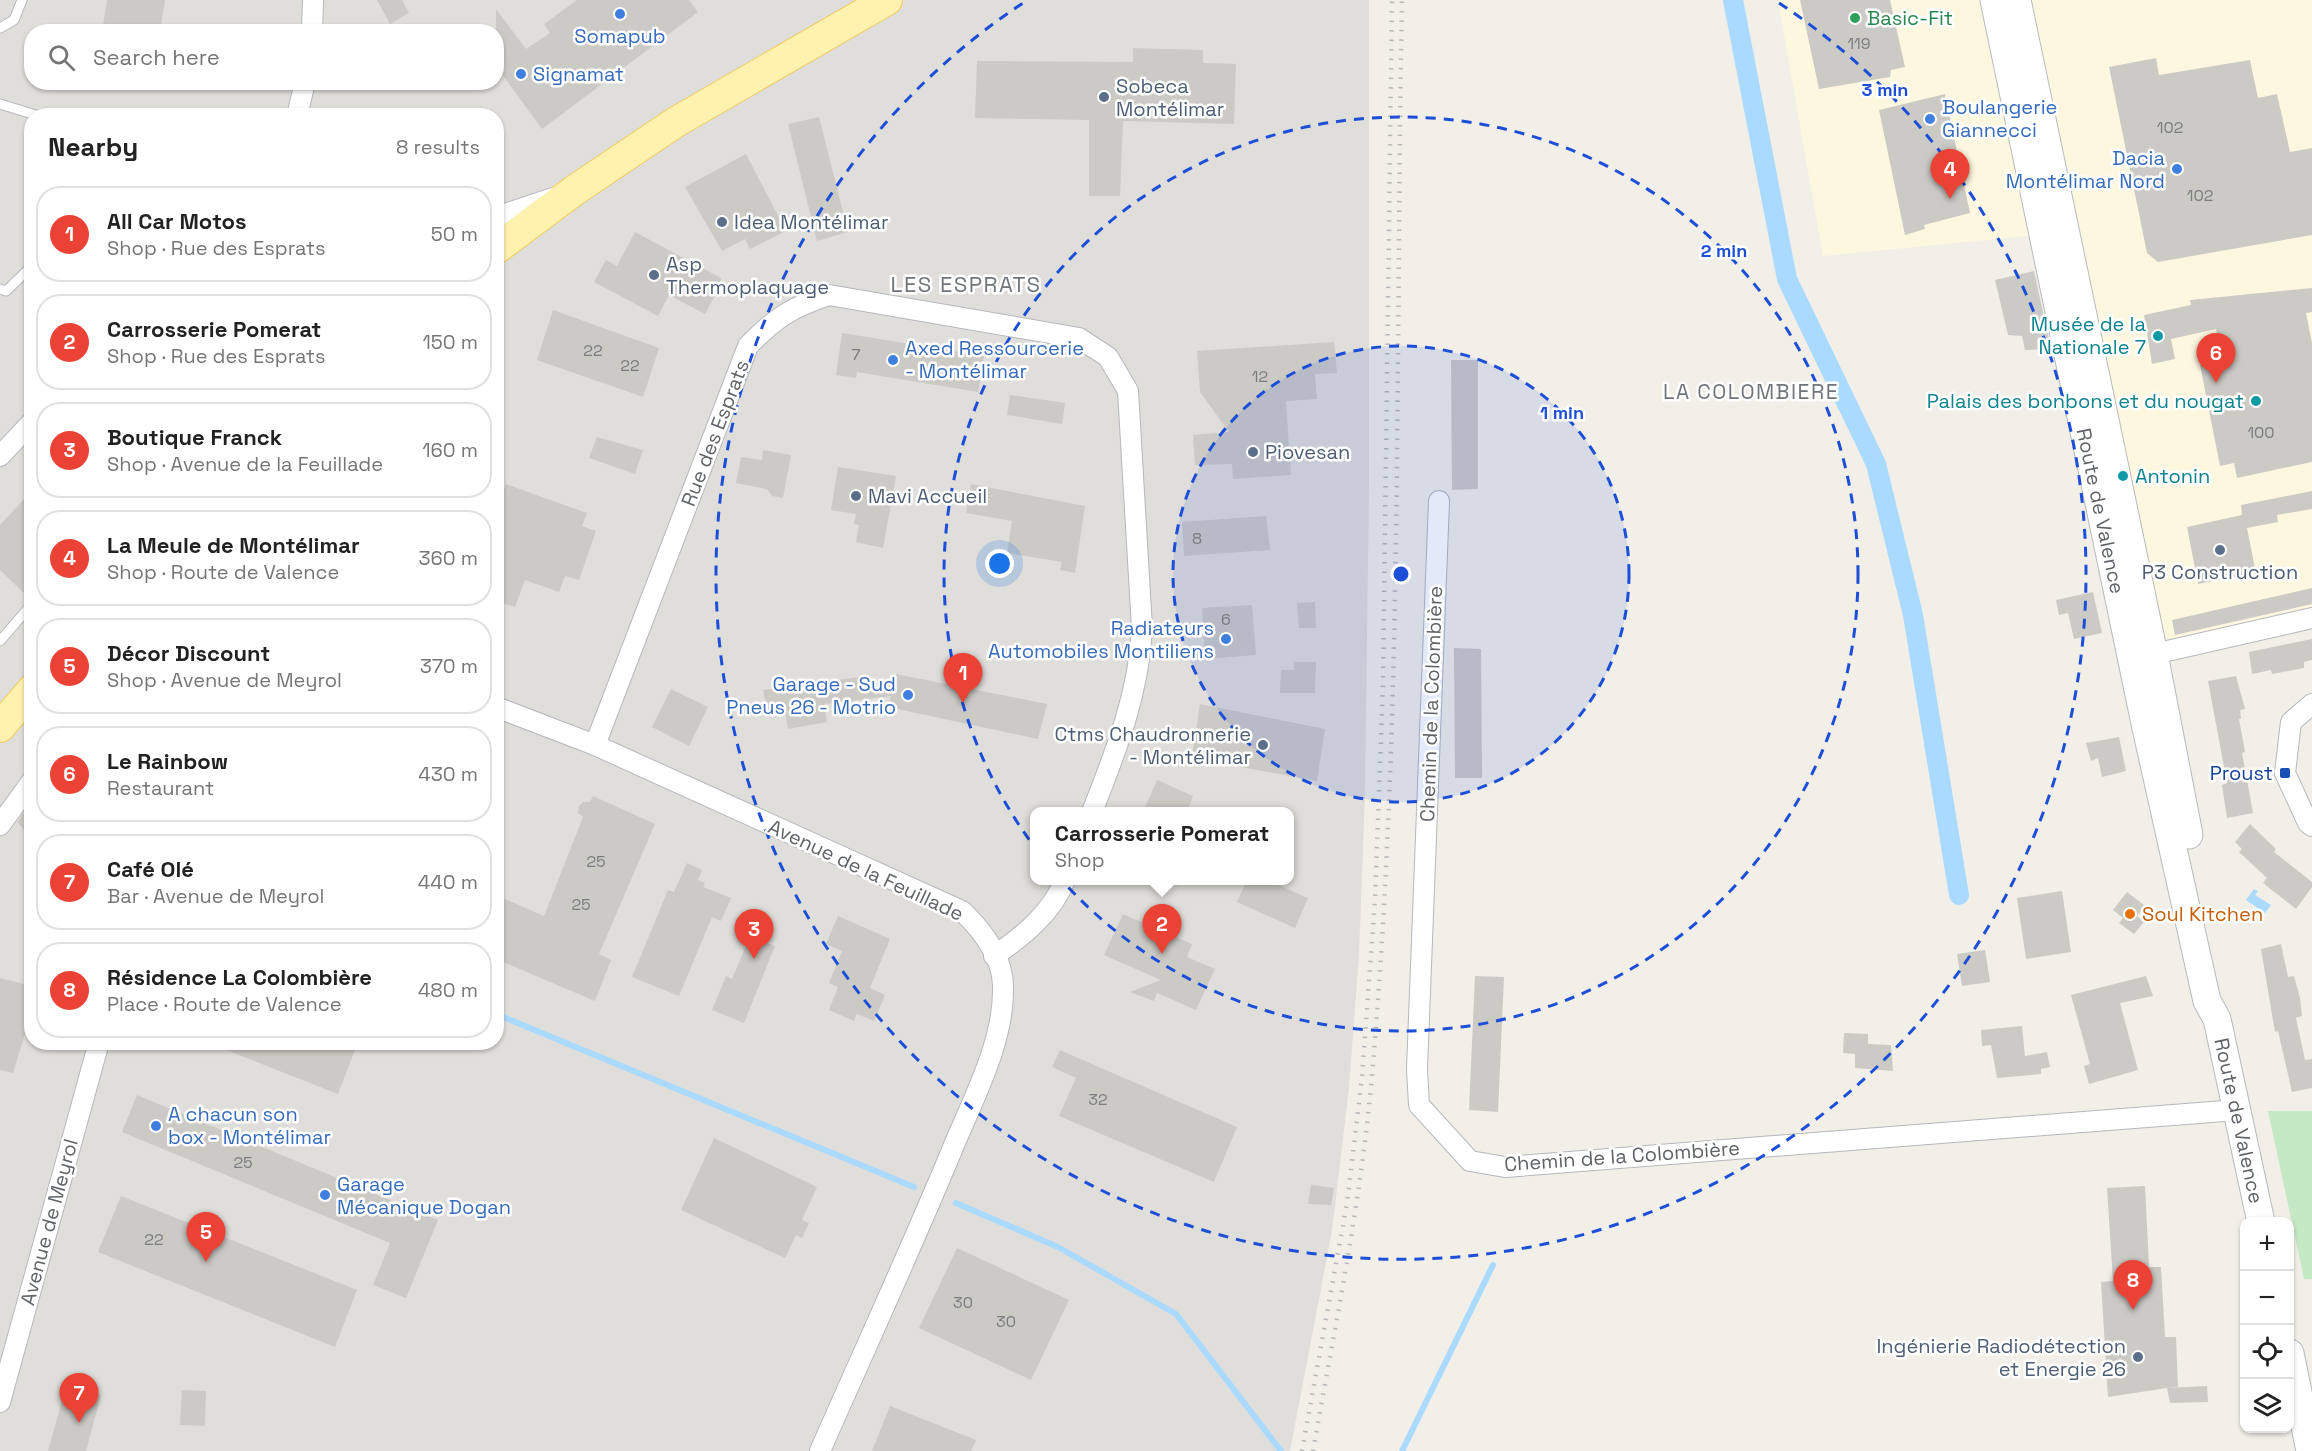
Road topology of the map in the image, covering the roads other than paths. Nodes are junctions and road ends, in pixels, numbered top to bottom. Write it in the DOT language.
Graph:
graph roads {
  1 [pos="22,0"];
  2 [pos="313,0"];
  3 [pos="887,0"];
  4 [pos="1994,0"];
  5 [pos="2017,0"];
  6 [pos="312,24"];
  7 [pos="0,28"];
  8 [pos="303,90"];
  9 [pos="0,104"];
  10 [pos="299,108"];
  11 [pos="24,111"];
  12 [pos="575,190"];
  13 [pos="504,214"];
  14 [pos="504,243"];
  15 [pos="24,274"];
  16 [pos="0,290"];
  17 [pos="24,430"];
  18 [pos="0,456"];
  19 [pos="1438,501"];
  20 [pos="24,613"];
  21 [pos="2312,618"];
  22 [pos="0,641"];
  23 [pos="2154,654"];
  24 [pos="24,699"];
  25 [pos="2312,704"];
  26 [pos="504,710"];
  27 [pos="0,727"];
  28 [pos="595,745"];
  29 [pos="24,792"];
  30 [pos="1094,807"];
  31 [pos="0,825"];
  32 [pos="2312,826"];
  33 [pos="1063,885"];
  34 [pos="994,956"];
  35 [pos="2217,1019"];
  36 [pos="97,1050"];
  37 [pos="2237,1110"];
  38 [pos="2260,1217"];
  39 [pos="2294,1378"];
  40 [pos="0,1402"];
  41 [pos="820,1451"];
  42 [pos="2309,1451"];
  1 -- 7 [label="lane"];
  2 -- 6 [label="street"];
  3 -- 12 [label="main road"];
  4 -- 35 [label="main road, Route de Valence"];
  5 -- 23 [label="main road, Route de Valence"];
  8 -- 10 [label="street"];
  9 -- 11 [label="lane"];
  12 -- 13 [label="street"];
  12 -- 14 [label="main road"];
  15 -- 16 [label="lane"];
  17 -- 18 [label="street"];
  19 -- 37 [label="street, Chemin de la Colombière"];
  20 -- 22 [label="lane"];
  21 -- 23 [label="street"];
  23 -- 35 [label="main road, Route de Valence"];
  24 -- 27 [label="main road"];
  25 -- 32 [label="street"];
  26 -- 28 [label="street, Avenue de la Feuillade"];
  28 -- 30 [label="street, Rue des Esprats"];
  28 -- 34 [label="street, Avenue de la Feuillade"];
  29 -- 31 [label="street"];
  33 -- 34 [label="street"];
  34 -- 41 [label="street, Avenue de la Feuillade"];
  35 -- 37 [label="main road, Route de Valence"];
  36 -- 40 [label="street, Avenue de Meyrol"];
  37 -- 38 [label="main road, Route de Valence"];
  39 -- 42 [label="main road"];
}
